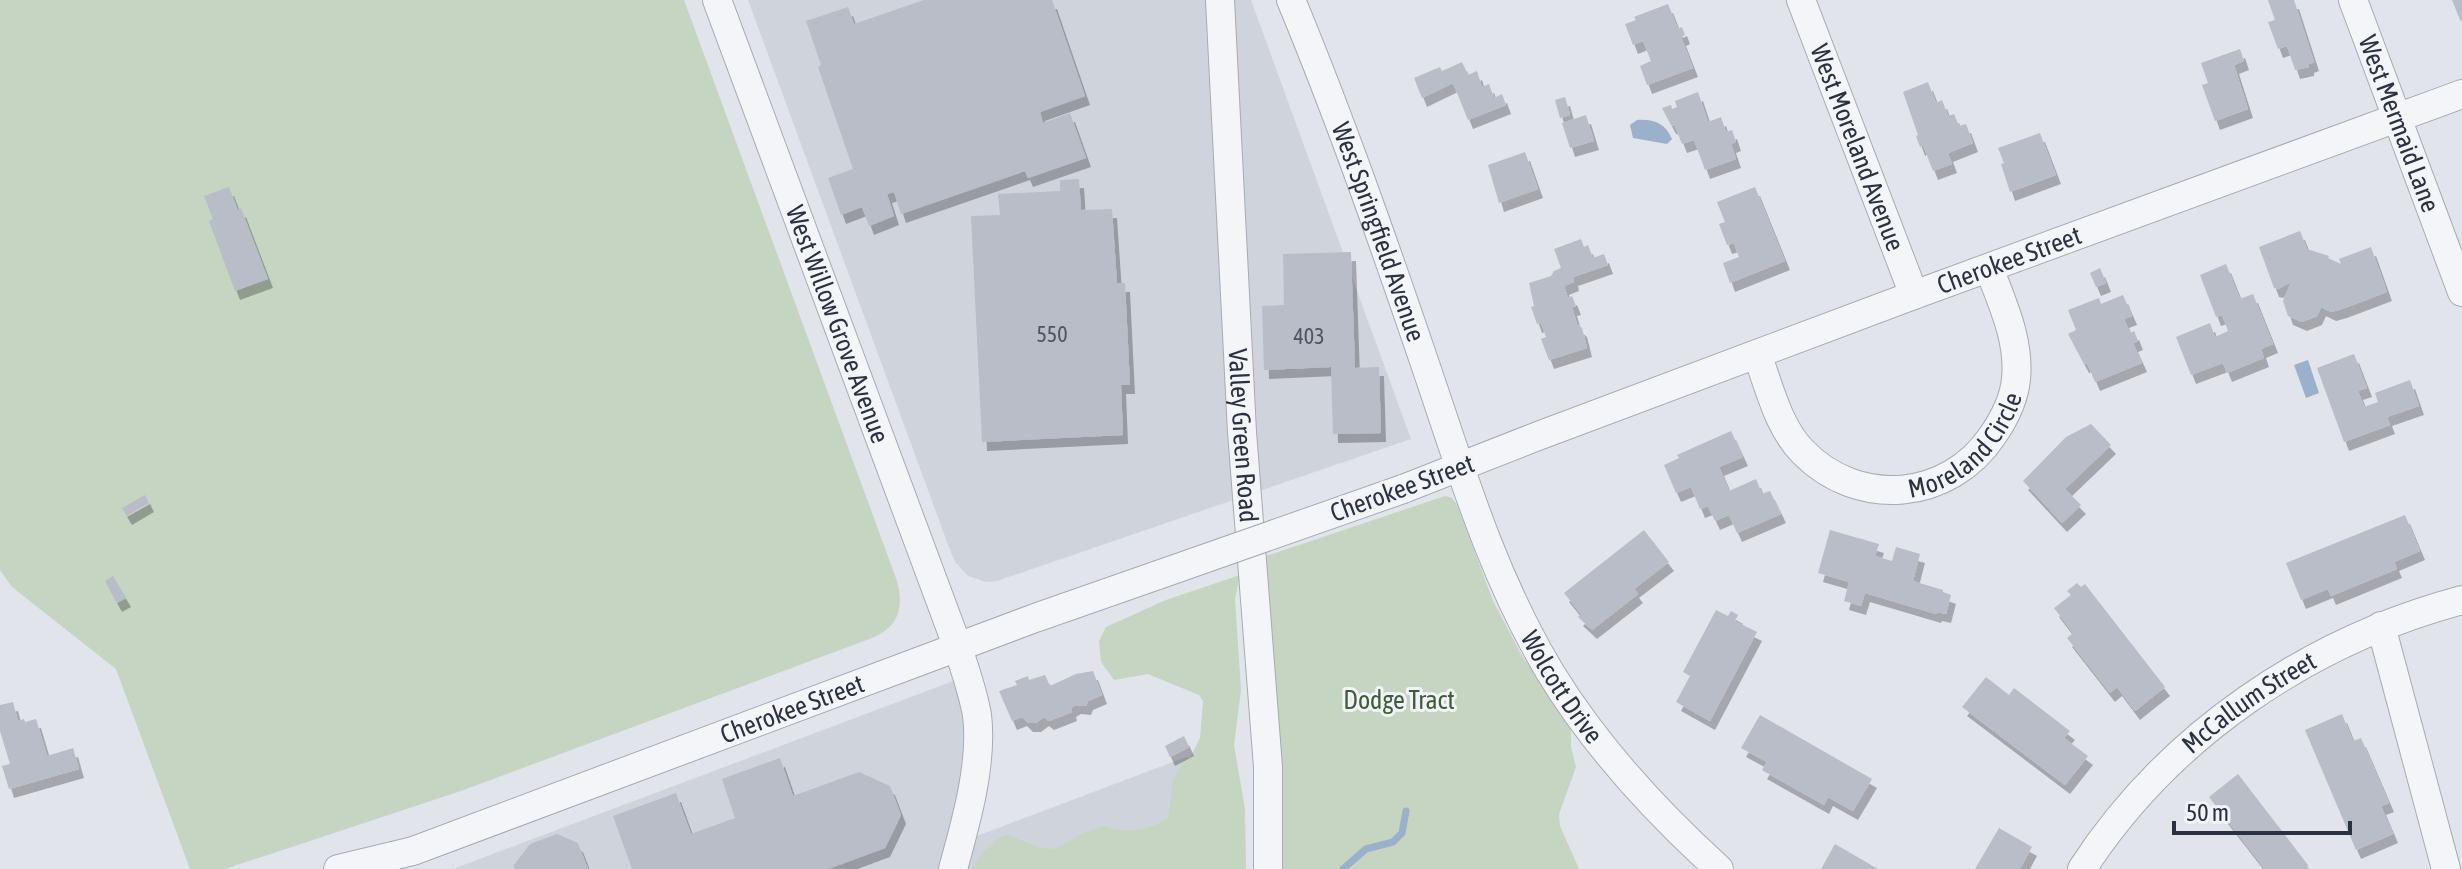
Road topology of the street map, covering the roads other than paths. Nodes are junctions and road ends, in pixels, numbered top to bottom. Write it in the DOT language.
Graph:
graph roads {
  1 [pos="717,0"];
  2 [pos="1220,0"];
  3 [pos="1291,0"];
  4 [pos="1801,0"];
  5 [pos="2353,0"];
  6 [pos="2462,94"];
  7 [pos="2398,119"];
  8 [pos="1989,268"];
  9 [pos="2462,292"];
  10 [pos="1914,295"];
  11 [pos="1757,354"];
  12 [pos="1460,468"];
  13 [pos="2462,600"];
  14 [pos="2381,626"];
  15 [pos="958,648"];
  16 [pos="338,869"];
  17 [pos="953,869"];
  18 [pos="1268,869"];
  19 [pos="1719,869"];
  20 [pos="2082,869"];
  21 [pos="2446,869"];
  1 -- 15 [label="street, West Willow Grove Avenue"];
  2 -- 18 [label="street, Valley Green Road"];
  3 -- 12 [label="street, West Springfield Avenue"];
  4 -- 10 [label="street, West Moreland Avenue"];
  5 -- 7 [label="street, West Mermaid Lane"];
  6 -- 7 [label="street, Cherokee Street"];
  7 -- 8 [label="street, Cherokee Street"];
  7 -- 9 [label="street, West Mermaid Lane"];
  8 -- 10 [label="street, Cherokee Street"];
  8 -- 11 [label="street, Moreland Circle"];
  10 -- 11 [label="street, Cherokee Street"];
  11 -- 12 [label="street, Cherokee Street"];
  12 -- 15 [label="street, Cherokee Street, bridge"];
  12 -- 19 [label="street, Wolcott Drive"];
  13 -- 14 [label="street, McCallum Street"];
  14 -- 20 [label="street, McCallum Street"];
  14 -- 21 [label="street"];
  15 -- 16 [label="street, Cherokee Street"];
  15 -- 17 [label="street, West Willow Grove Avenue"];
}
